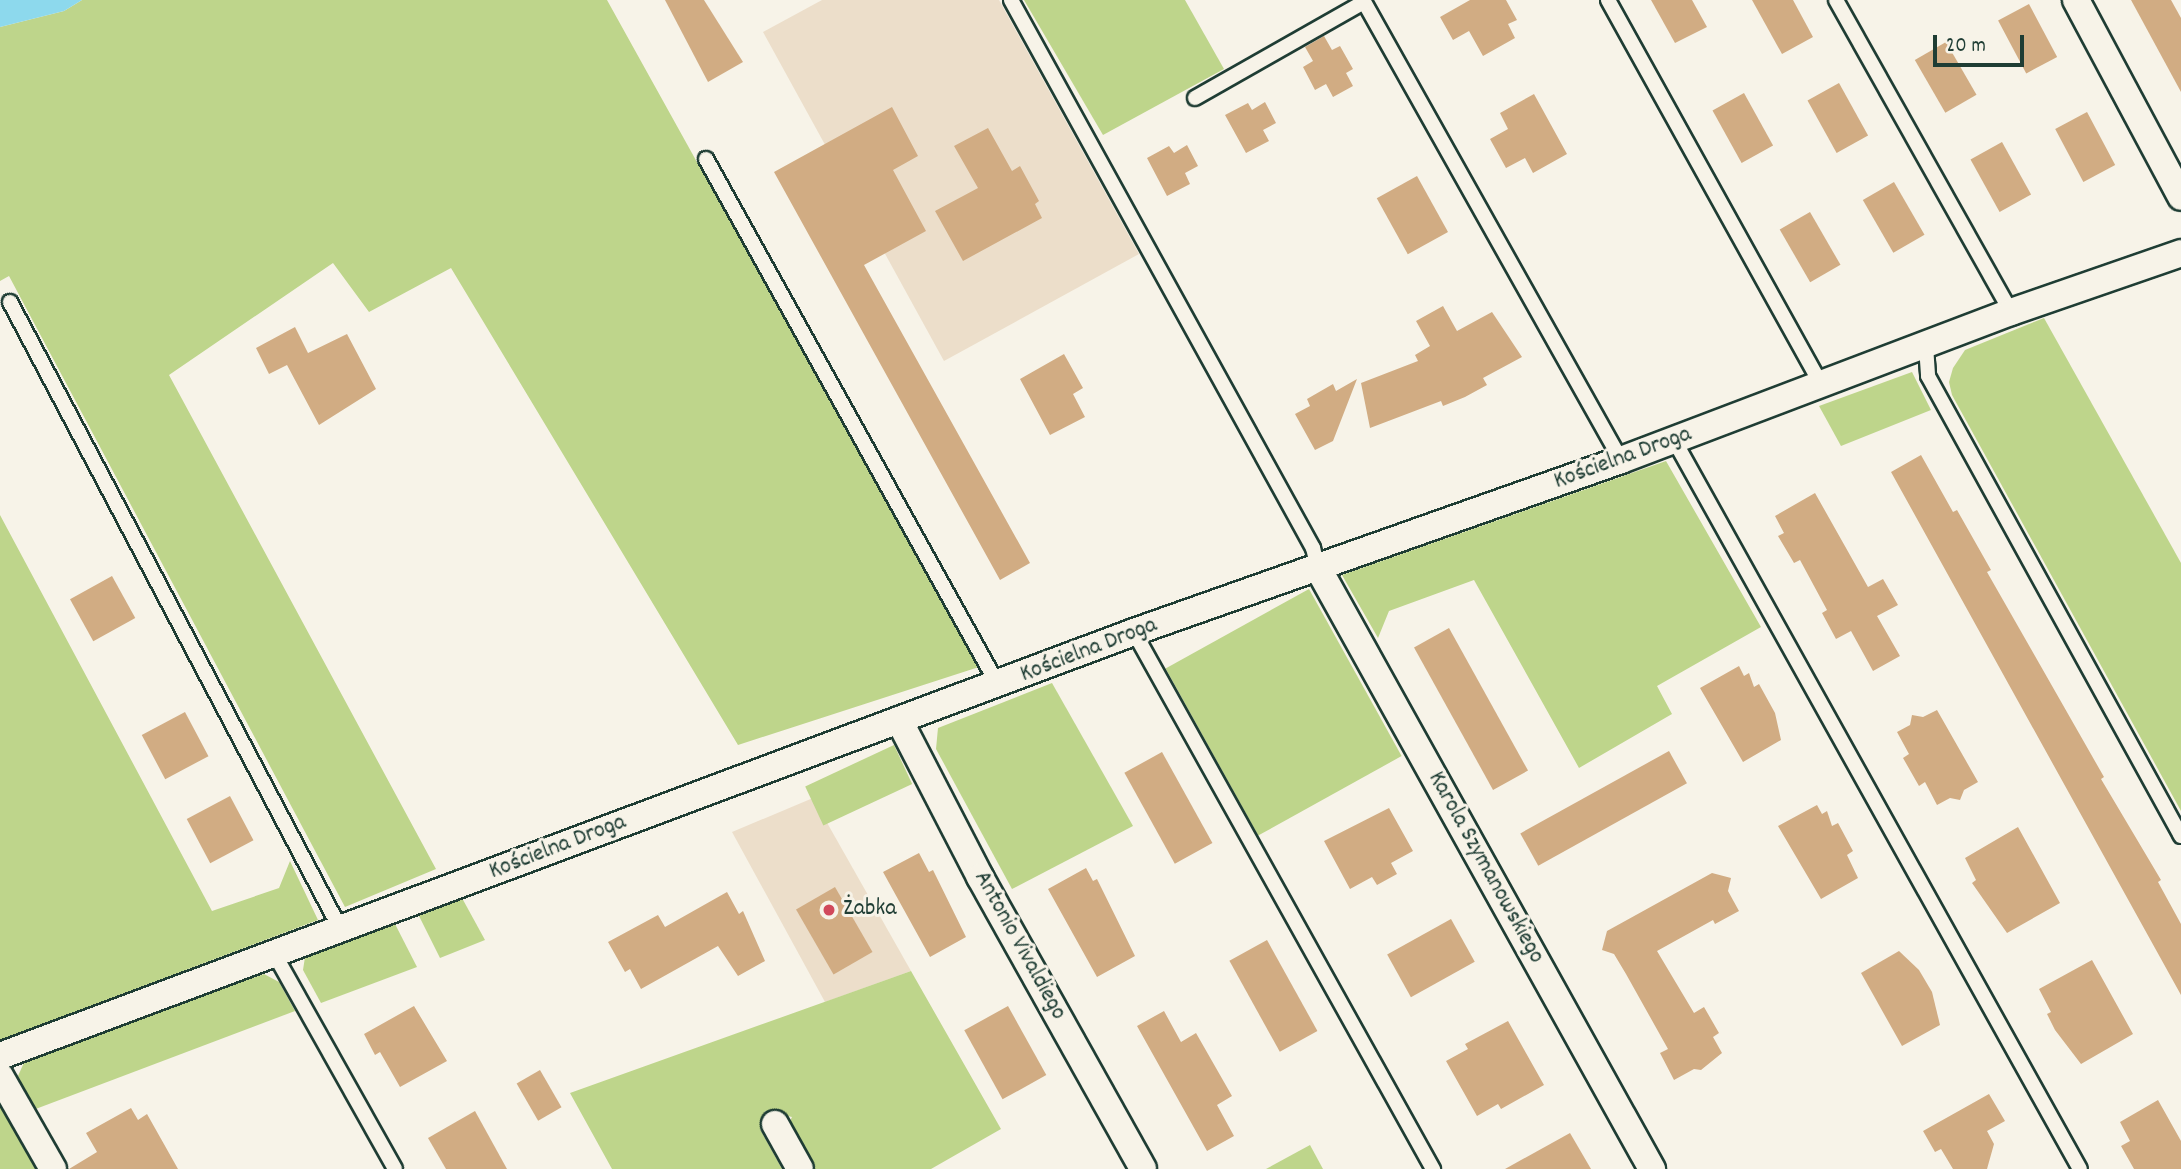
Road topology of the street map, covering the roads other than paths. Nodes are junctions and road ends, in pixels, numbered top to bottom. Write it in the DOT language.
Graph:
graph roads {
  1 [pos="1011,0"];
  2 [pos="1608,0"];
  3 [pos="1836,0"];
  4 [pos="2076,0"];
  5 [pos="1363,1"];
  6 [pos="1195,98"];
  7 [pos="706,159"];
  8 [pos="2181,197"];
  9 [pos="2181,253"];
  10 [pos="10,302"];
  11 [pos="2011,312"];
  12 [pos="1926,346"];
  13 [pos="1822,386"];
  14 [pos="1674,440"];
  15 [pos="1621,460"];
  16 [pos="1318,568"];
  17 [pos="1134,632"];
  18 [pos="998,685"];
  19 [pos="899,720"];
  20 [pos="2181,836"];
  21 [pos="341,930"];
  22 [pos="275,955"];
  23 [pos="0,1056"];
  24 [pos="0,1076"];
  25 [pos="775,1124"];
  26 [pos="53,1169"];
  27 [pos="395,1169"];
  28 [pos="800,1169"];
  29 [pos="1143,1169"];
  30 [pos="1433,1169"];
  31 [pos="1652,1169"];
  32 [pos="2080,1169"];
  1 -- 16 [label="lane"];
  2 -- 13 [label="lane"];
  3 -- 11 [label="lane"];
  4 -- 8 [label="street"];
  5 -- 6 [label="lane"];
  5 -- 15 [label="lane"];
  7 -- 18 [label="lane"];
  9 -- 11 [label="street, Kościelna Droga"];
  10 -- 21 [label="lane"];
  11 -- 12 [label="street, Kościelna Droga"];
  12 -- 13 [label="street, Kościelna Droga"];
  12 -- 20 [label="lane"];
  13 -- 14 [label="street, Kościelna Droga"];
  14 -- 15 [label="street, Kościelna Droga"];
  14 -- 32 [label="lane"];
  15 -- 16 [label="street, Kościelna Droga"];
  16 -- 17 [label="street, Kościelna Droga"];
  16 -- 31 [label="street, Karola Szymanowskiego"];
  17 -- 18 [label="street, Kościelna Droga"];
  17 -- 30 [label="lane"];
  18 -- 19 [label="street, Kościelna Droga"];
  19 -- 21 [label="street, Kościelna Droga"];
  19 -- 29 [label="street, Antonio Vivaldiego"];
  21 -- 22 [label="street, Kościelna Droga"];
  22 -- 23 [label="street, Kościelna Droga"];
  22 -- 27 [label="lane"];
  24 -- 26 [label="street"];
  25 -- 28 [label="street"];
}
